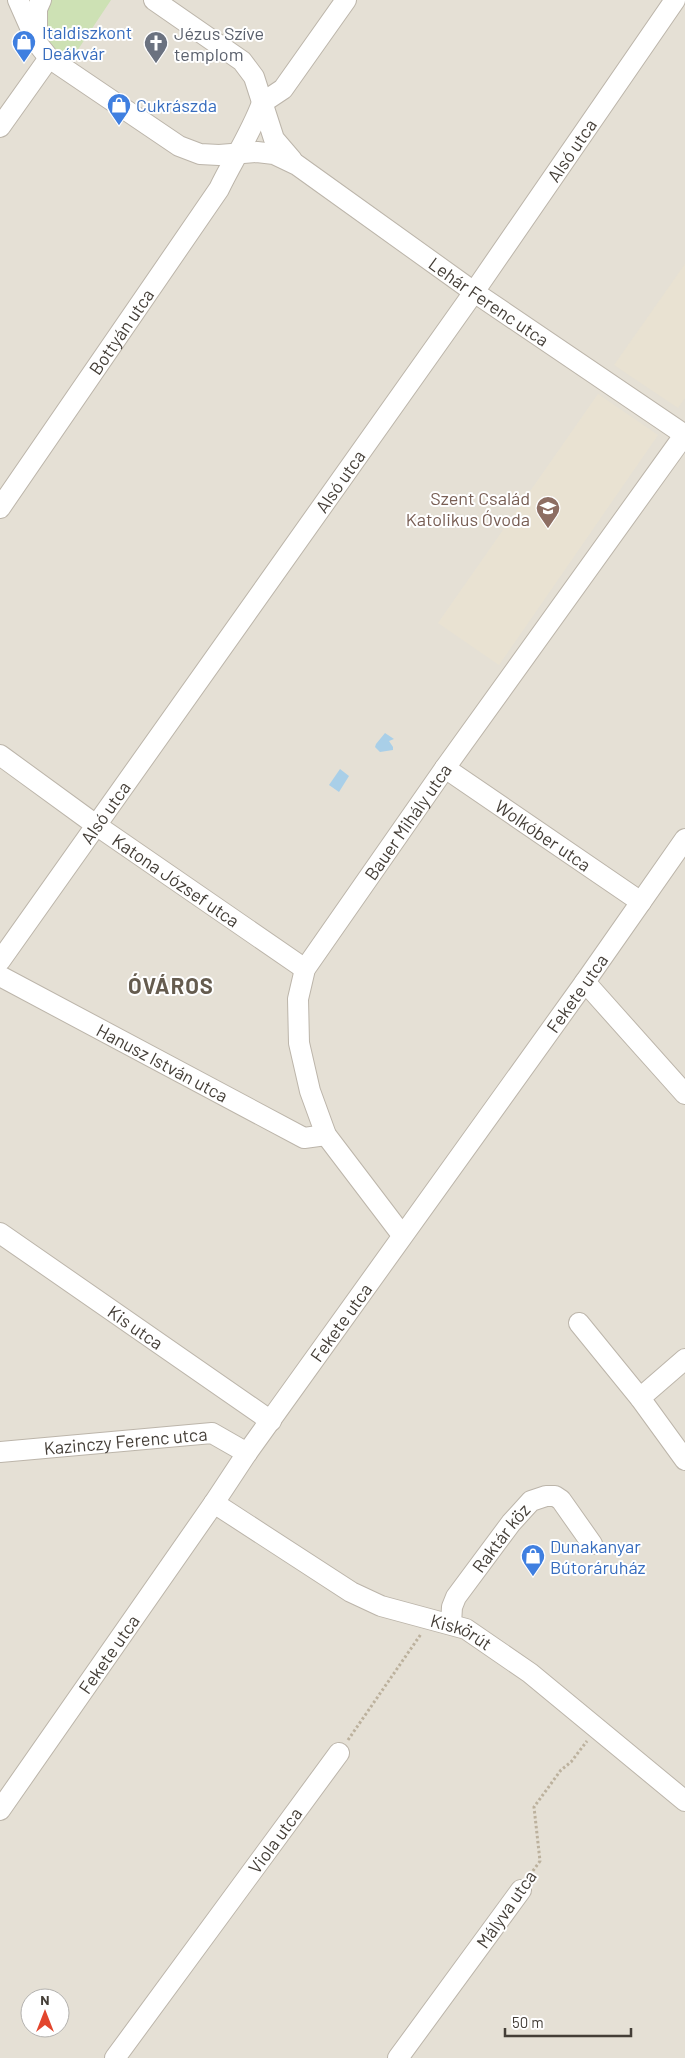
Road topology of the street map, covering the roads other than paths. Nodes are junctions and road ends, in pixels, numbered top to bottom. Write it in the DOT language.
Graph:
graph roads {
  1 [pos="18,0"];
  2 [pos="41,0"];
  3 [pos="154,0"];
  4 [pos="346,0"];
  5 [pos="676,0"];
  6 [pos="43,50"];
  7 [pos="262,103"];
  8 [pos="0,127"];
  9 [pos="200,154"];
  10 [pos="236,154"];
  11 [pos="297,165"];
  12 [pos="219,189"];
  13 [pos="474,292"];
  14 [pos="685,434"];
  15 [pos="0,508"];
  16 [pos="0,755"];
  17 [pos="445,768"];
  18 [pos="96,825"];
  19 [pos="685,839"];
  20 [pos="641,902"];
  21 [pos="0,961"];
  22 [pos="305,969"];
  23 [pos="0,976"];
  24 [pos="585,982"];
  25 [pos="685,1094"];
  26 [pos="326,1135"];
  27 [pos="0,1233"];
  28 [pos="402,1235"];
  29 [pos="580,1323"];
  30 [pos="685,1358"];
  31 [pos="640,1398"];
  32 [pos="271,1421"];
  33 [pos="0,1452"];
  34 [pos="247,1453"];
  35 [pos="685,1460"];
  36 [pos="214,1503"];
  37 [pos="592,1544"];
  38 [pos="451,1624"];
  39 [pos="339,1753"];
  40 [pos="685,1802"];
  41 [pos="0,1810"];
  42 [pos="521,1890"];
  43 [pos="115,2058"];
  44 [pos="398,2058"];
  1 -- 6 [label="street"];
  2 -- 6 [label="street"];
  3 -- 7 [label="street"];
  4 -- 7 [label="street"];
  5 -- 13 [label="street, Alsó utca"];
  6 -- 8 [label="street"];
  6 -- 9 [label="street"];
  7 -- 10 [label="street, Bottyán utca"];
  7 -- 11 [label="street"];
  9 -- 10 [label="street"];
  9 -- 12 [label="street"];
  10 -- 11 [label="street"];
  10 -- 12 [label="street, Bottyán utca"];
  11 -- 13 [label="street, Lehár Ferenc utca"];
  12 -- 15 [label="street, Bottyán utca"];
  13 -- 14 [label="street, Lehár Ferenc utca"];
  13 -- 18 [label="street, Alsó utca"];
  14 -- 17 [label="street, Bauer Mihály utca"];
  16 -- 18 [label="street, Katona József utca"];
  17 -- 20 [label="street, Wolkóber utca"];
  17 -- 22 [label="street, Bauer Mihály utca"];
  18 -- 21 [label="street, Alsó utca"];
  18 -- 22 [label="street, Katona József utca"];
  19 -- 20 [label="street, Fekete utca"];
  20 -- 24 [label="street, Fekete utca"];
  22 -- 26 [label="street, Bauer Mihály utca"];
  23 -- 26 [label="street, Hanusz István utca"];
  24 -- 25 [label="street"];
  24 -- 28 [label="street, Fekete utca"];
  26 -- 28 [label="street, Bauer Mihály utca"];
  27 -- 32 [label="street, Kis utca"];
  28 -- 32 [label="street, Fekete utca"];
  29 -- 31 [label="street"];
  30 -- 31 [label="street"];
  31 -- 35 [label="street"];
  32 -- 34 [label="street, Fekete utca"];
  33 -- 34 [label="street, Kazinczy Ferenc utca"];
  34 -- 36 [label="street, Fekete utca"];
  36 -- 38 [label="street, Kiskörút"];
  36 -- 41 [label="street, Fekete utca"];
  37 -- 38 [label="street, Raktár köz"];
  38 -- 40 [label="street, Kiskörút"];
  39 -- 43 [label="street, Viola utca"];
  42 -- 44 [label="street, Mályva utca"];
}
